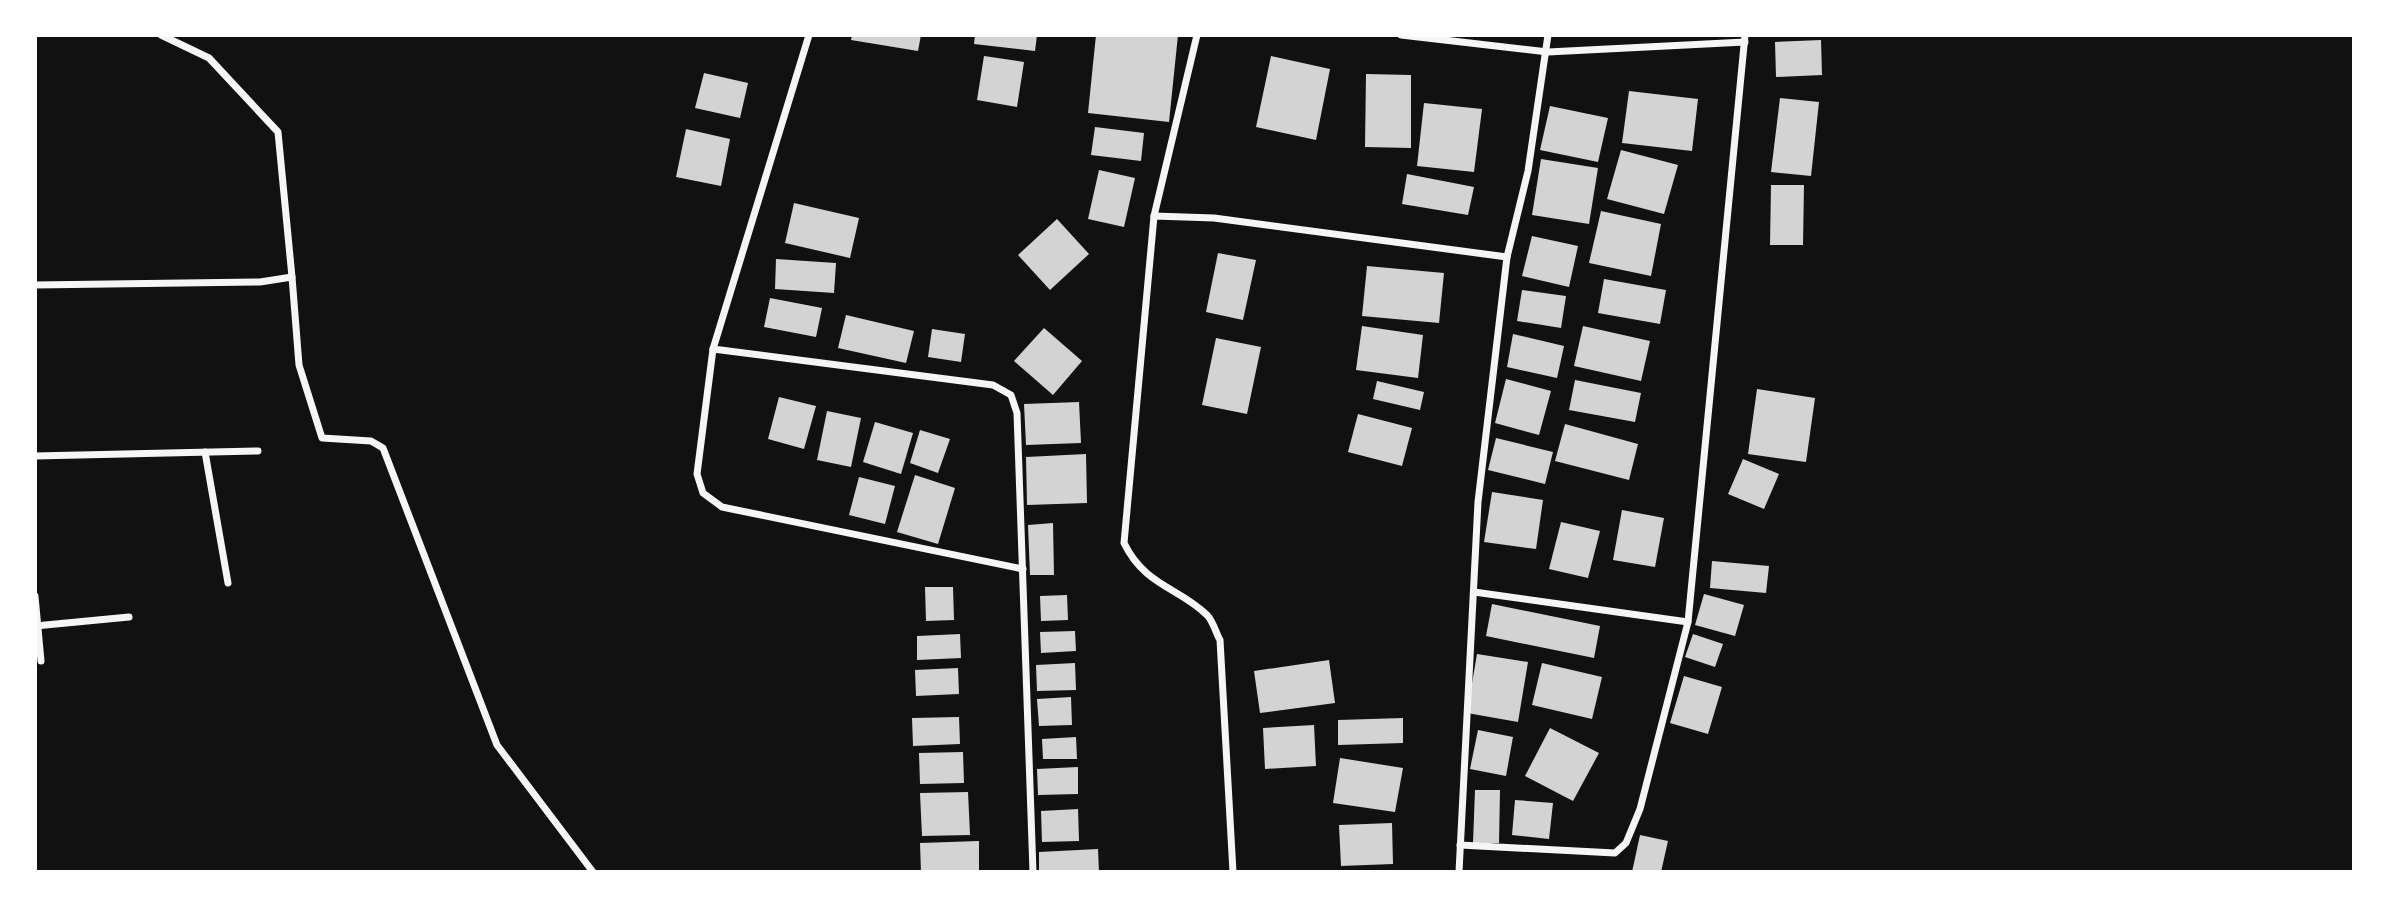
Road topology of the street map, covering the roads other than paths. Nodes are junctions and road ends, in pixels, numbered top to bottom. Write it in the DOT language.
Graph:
graph roads {
  1 [pos="161,35"];
  2 [pos="809,35"];
  3 [pos="1198,35"];
  4 [pos="1401,35"];
  5 [pos="1549,35"];
  6 [pos="1745,38"];
  7 [pos="1548,52"];
  8 [pos="1154,216"];
  9 [pos="1507,257"];
  10 [pos="292,277"];
  11 [pos="35,285"];
  12 [pos="713,349"];
  13 [pos="205,452"];
  14 [pos="258,452"];
  15 [pos="35,456"];
  16 [pos="1023,569"];
  17 [pos="228,583"];
  18 [pos="1474,592"];
  19 [pos="35,596"];
  20 [pos="129,617"];
  21 [pos="1688,622"];
  22 [pos="36,626"];
  23 [pos="41,662"];
  24 [pos="1460,845"];
  25 [pos="593,872"];
  26 [pos="1033,872"];
  27 [pos="1233,872"];
  28 [pos="1459,872"];
  1 -- 10 [label="street"];
  2 -- 12 [label="street"];
  3 -- 8 [label="street"];
  4 -- 7 [label="street"];
  5 -- 7 [label="street"];
  6 -- 7 [label="street"];
  6 -- 21 [label="street"];
  7 -- 9 [label="street"];
  8 -- 9 [label="street"];
  8 -- 27 [label="street"];
  9 -- 18 [label="street"];
  10 -- 11 [label="street"];
  10 -- 25 [label="street"];
  12 -- 16 [label="street"];
  12 -- 16 [label="street"];
  13 -- 14 [label="street"];
  13 -- 15 [label="street"];
  13 -- 17 [label="street"];
  16 -- 26 [label="street"];
  18 -- 21 [label="street"];
  18 -- 24 [label="street"];
  19 -- 22 [label="street"];
  20 -- 22 [label="street"];
  21 -- 24 [label="street"];
  22 -- 23 [label="street"];
  24 -- 28 [label="street"];
}
